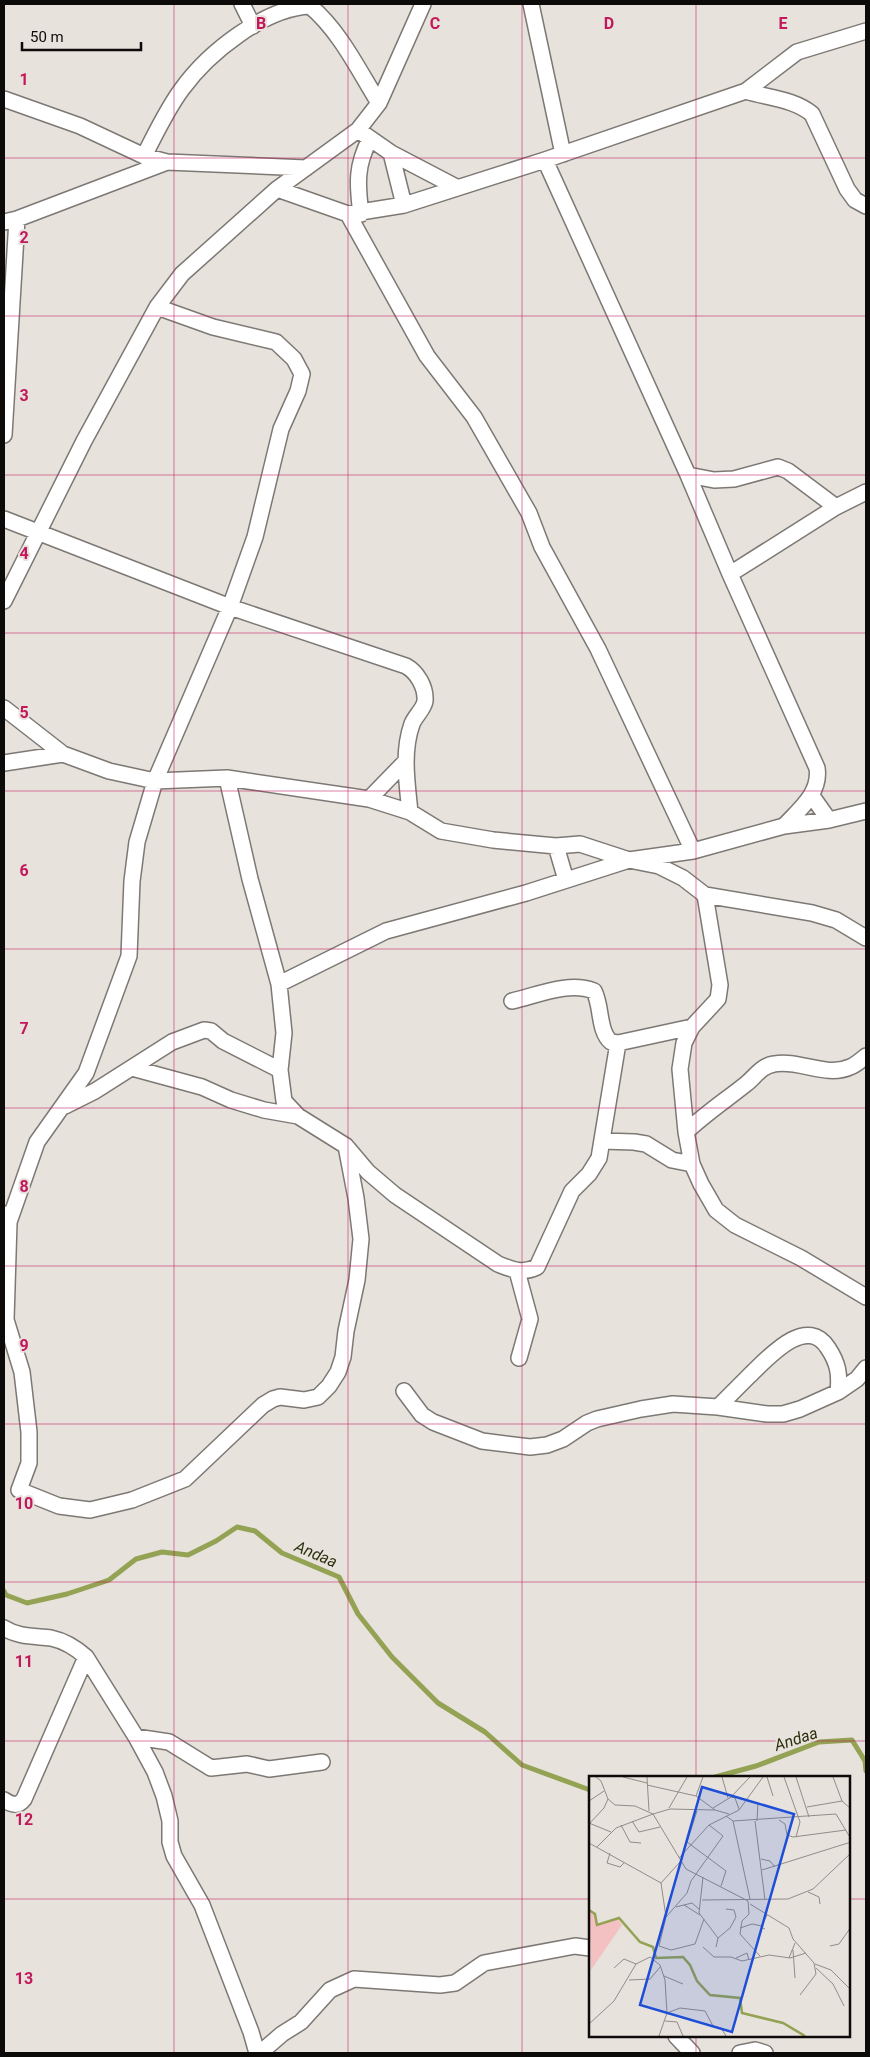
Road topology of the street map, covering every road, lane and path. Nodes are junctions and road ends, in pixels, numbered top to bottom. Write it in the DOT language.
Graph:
graph roads {
  1 [pos="242,4"];
  2 [pos="427,4"];
  3 [pos="531,4"];
  4 [pos="278,8"];
  5 [pos="253,26"];
  6 [pos="866,31"];
  7 [pos="746,91"];
  8 [pos="4,99"];
  9 [pos="379,103"];
  10 [pos="364,134"];
  11 [pos="391,153"];
  12 [pos="563,154"];
  13 [pos="144,156"];
  14 [pos="545,160"];
  15 [pos="166,162"];
  16 [pos="306,168"];
  17 [pos="456,188"];
  18 [pos="277,189"];
  19 [pos="404,205"];
  20 [pos="866,206"];
  21 [pos="355,214"];
  22 [pos="10,221"];
  23 [pos="157,308"];
  24 [pos="4,435"];
  25 [pos="688,475"];
  26 [pos="866,492"];
  27 [pos="836,508"];
  28 [pos="4,519"];
  29 [pos="37,533"];
  30 [pos="730,574"];
  31 [pos="4,601"];
  32 [pos="230,607"];
  33 [pos="4,708"];
  34 [pos="64,754"];
  35 [pos="405,762"];
  36 [pos="4,763"];
  37 [pos="228,778"];
  38 [pos="155,781"];
  39 [pos="812,796"];
  40 [pos="369,799"];
  41 [pos="866,811"];
  42 [pos="410,812"];
  43 [pos="829,820"];
  44 [pos="784,826"];
  45 [pos="556,846"];
  46 [pos="693,851"];
  47 [pos="629,860"];
  48 [pos="566,880"];
  49 [pos="705,895"];
  50 [pos="866,938"];
  51 [pos="279,984"];
  52 [pos="512,1001"];
  53 [pos="692,1026"];
  54 [pos="618,1043"];
  55 [pos="866,1056"];
  56 [pos="132,1068"];
  57 [pos="866,1068"];
  58 [pos="280,1070"];
  59 [pos="62,1108"];
  60 [pos="298,1116"];
  61 [pos="686,1132"];
  62 [pos="602,1141"];
  63 [pos="346,1146"];
  64 [pos="692,1164"];
  65 [pos="6,1216"];
  66 [pos="517,1271"];
  67 [pos="866,1297"];
  68 [pos="519,1358"];
  69 [pos="866,1368"];
  70 [pos="404,1391"];
  71 [pos="838,1392"];
  72 [pos="718,1407"];
  73 [pos="4,1628"];
  74 [pos="86,1657"];
  75 [pos="136,1737"];
  76 [pos="322,1762"];
  77 [pos="4,1800"];
  78 [pos="589,1948"];
  79 [pos="677,2037"];
  80 [pos="258,2053"];
  81 [pos="692,2053"];
  82 [pos="740,2053"];
  83 [pos="765,2053"];
  1 -- 5 [label="street"];
  2 -- 9 [label="street"];
  3 -- 12 [label="street"];
  4 -- 5 [label="street"];
  4 -- 9 [label="street"];
  5 -- 13 [label="street"];
  6 -- 7 [label="street"];
  7 -- 12 [label="street"];
  7 -- 20 [label="street"];
  8 -- 13 [label="street"];
  9 -- 10 [label="street"];
  10 -- 11 [label="street"];
  10 -- 16 [label="street"];
  10 -- 21 [label="street"];
  11 -- 17 [label="street"];
  11 -- 19 [label="street"];
  12 -- 14 [label="street"];
  13 -- 15 [label="street"];
  14 -- 17 [label="street"];
  14 -- 25 [label="street"];
  15 -- 16 [label="street"];
  15 -- 22 [label="street"];
  16 -- 18 [label="street"];
  17 -- 19 [label="street"];
  18 -- 21 [label="street"];
  18 -- 23 [label="street"];
  19 -- 21 [label="street"];
  21 -- 46 [label="street"];
  22 -- 24 [label="street"];
  23 -- 29 [label="street"];
  23 -- 32 [label="street"];
  25 -- 27 [label="street"];
  25 -- 30 [label="street"];
  26 -- 27 [label="street"];
  27 -- 30 [label="street"];
  28 -- 29 [label="street"];
  29 -- 31 [label="street"];
  29 -- 32 [label="street"];
  30 -- 39 [label="street"];
  32 -- 35 [label="street"];
  32 -- 38 [label="street"];
  33 -- 34 [label="street"];
  34 -- 36 [label="street"];
  34 -- 38 [label="street"];
  35 -- 40 [label="street"];
  35 -- 42 [label="street"];
  37 -- 38 [label="street"];
  37 -- 40 [label="street"];
  37 -- 51 [label="street"];
  38 -- 59 [label="street"];
  39 -- 43 [label="street"];
  39 -- 44 [label="street"];
  40 -- 42 [label="street"];
  41 -- 43 [label="street"];
  42 -- 45 [label="street"];
  43 -- 44 [label="street"];
  44 -- 46 [label="street"];
  45 -- 47 [label="street"];
  45 -- 48 [label="street"];
  46 -- 47 [label="street"];
  47 -- 48 [label="street"];
  47 -- 49 [label="street"];
  48 -- 51 [label="street"];
  49 -- 50 [label="street"];
  49 -- 53 [label="street"];
  51 -- 58 [label="street"];
  52 -- 54 [label="street"];
  53 -- 54 [label="street"];
  53 -- 61 [label="street"];
  54 -- 62 [label="street"];
  55 -- 57 [label="street"];
  55 -- 61 [label="street"];
  56 -- 58 [label="street"];
  56 -- 59 [label="street"];
  56 -- 60 [label="street"];
  58 -- 60 [label="street"];
  59 -- 65 [label="street"];
  60 -- 63 [label="street"];
  61 -- 64 [label="street"];
  62 -- 64 [label="street"];
  62 -- 66 [label="street"];
  63 -- 65 [label="street"];
  63 -- 66 [label="street"];
  64 -- 67 [label="street"];
  66 -- 68 [label="street"];
  69 -- 71 [label="street"];
  70 -- 72 [label="street"];
  71 -- 72 [label="street"];
  71 -- 72 [label="street"];
  73 -- 74 [label="street"];
  74 -- 75 [label="street"];
  74 -- 77 [label="street"];
  75 -- 76 [label="street"];
  75 -- 80 [label="street"];
  78 -- 80 [label="street"];
  79 -- 81 [label="street"];
  82 -- 83 [label="street"];
}
